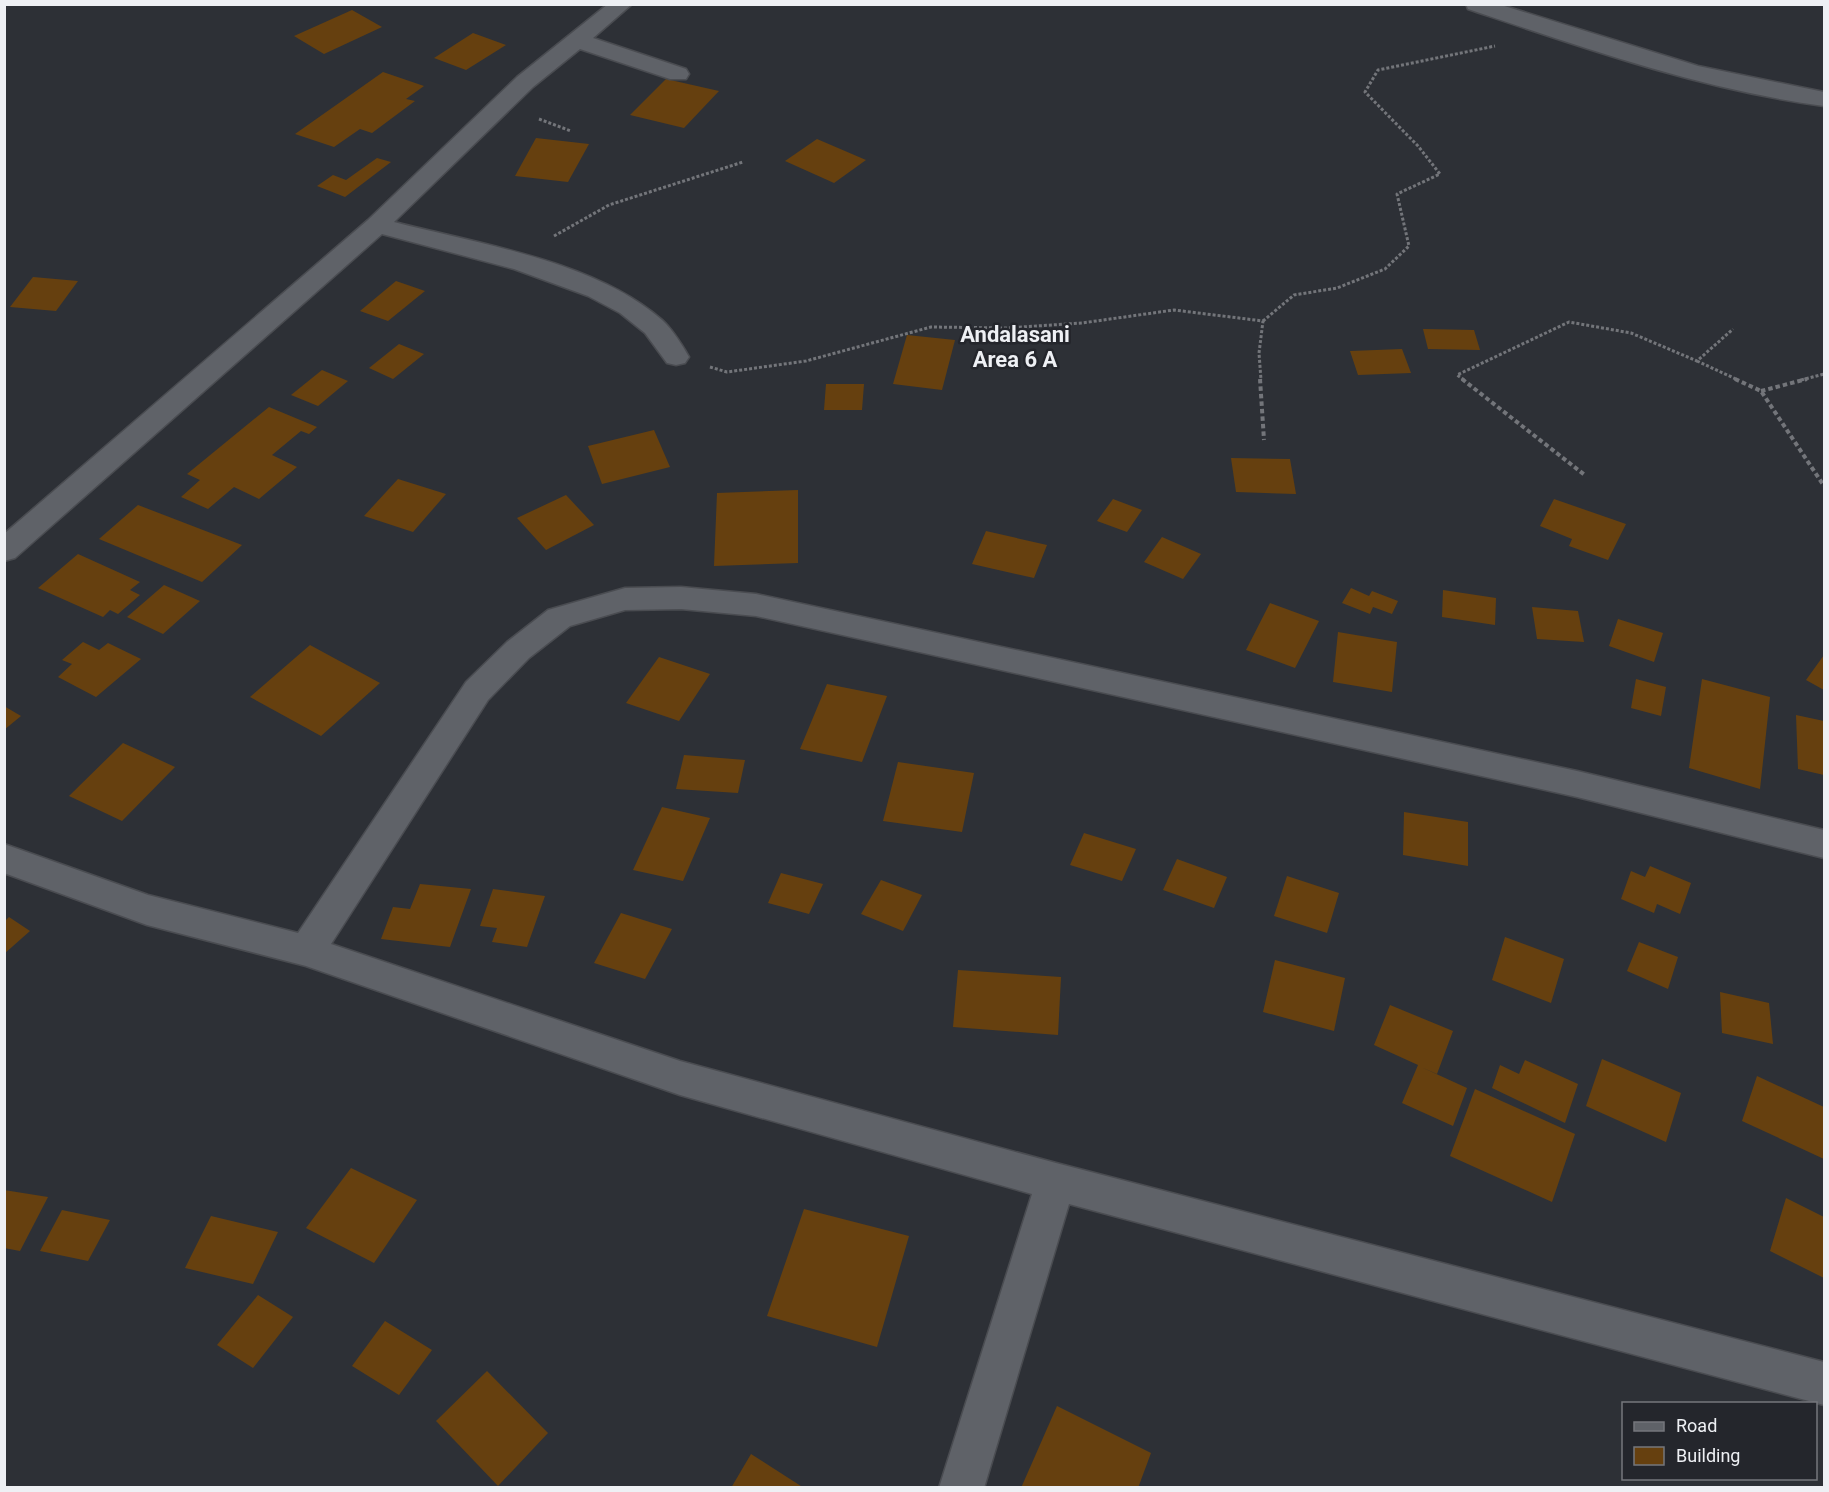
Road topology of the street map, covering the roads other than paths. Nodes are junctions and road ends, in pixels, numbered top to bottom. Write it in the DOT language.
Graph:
graph roads {
  1 [pos="622,4"];
  2 [pos="1476,4"];
  3 [pos="576,40"];
  4 [pos="678,74"];
  5 [pos="1824,99"];
  6 [pos="377,225"];
  7 [pos="676,357"];
  8 [pos="4,550"];
  9 [pos="1824,844"];
  10 [pos="4,858"];
  11 [pos="306,951"];
  12 [pos="1056,1182"];
  13 [pos="1824,1384"];
  14 [pos="961,1488"];
  1 -- 3 [label="street"];
  2 -- 5 [label="street"];
  3 -- 4 [label="street"];
  3 -- 6 [label="street"];
  6 -- 7 [label="street"];
  6 -- 8 [label="street"];
  9 -- 11 [label="street"];
  10 -- 11 [label="street"];
  11 -- 12 [label="street"];
  12 -- 13 [label="street"];
  12 -- 14 [label="street"];
}
